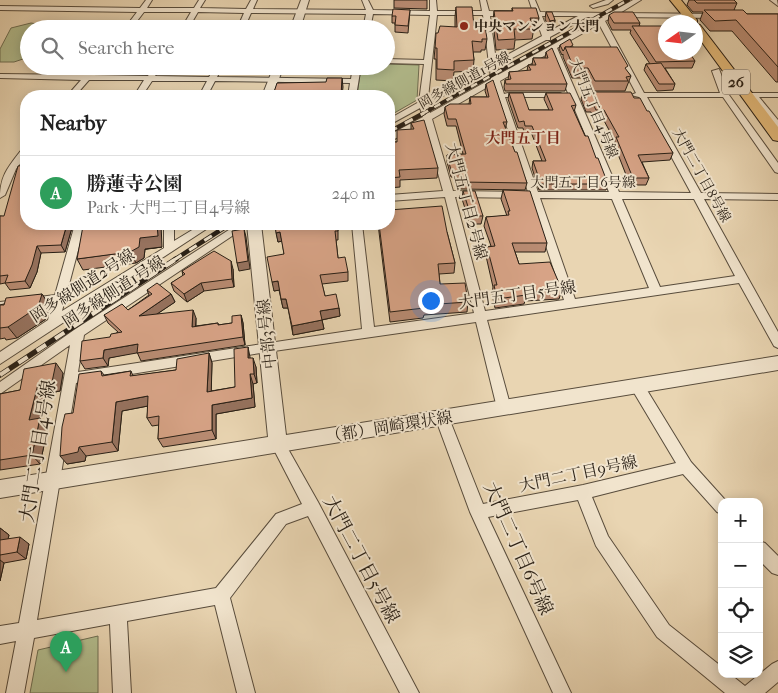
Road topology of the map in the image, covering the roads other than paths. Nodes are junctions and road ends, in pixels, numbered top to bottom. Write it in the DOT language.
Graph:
graph roads {
  1 [pos="45,0"];
  2 [pos="96,0"];
  3 [pos="149,0"];
  4 [pos="202,0"];
  5 [pos="254,0"];
  6 [pos="305,0"];
  7 [pos="365,0"];
  8 [pos="434,0"];
  9 [pos="483,0"];
  10 [pos="532,0"];
  11 [pos="610,0"];
  12 [pos="638,0"];
  13 [pos="773,0"];
  14 [pos="592,3"];
  15 [pos="778,4"];
  16 [pos="0,8"];
  17 [pos="37,8"];
  18 [pos="90,9"];
  19 [pos="143,10"];
  20 [pos="197,10"];
  21 [pos="250,10"];
  22 [pos="302,11"];
  23 [pos="370,12"];
  24 [pos="673,12"];
  25 [pos="434,13"];
  26 [pos="486,14"];
  27 [pos="537,14"];
  28 [pos="586,15"];
  29 [pos="611,15"];
  30 [pos="724,16"];
  31 [pos="599,18"];
  32 [pos="135,20"];
  33 [pos="190,20"];
  34 [pos="245,20"];
  35 [pos="298,20"];
  36 [pos="368,20"];
  37 [pos="703,20"];
  38 [pos="547,38"];
  39 [pos="703,40"];
  40 [pos="554,47"];
  41 [pos="703,52"];
  42 [pos="395,61"];
  43 [pos="428,62"];
  44 [pos="493,66"];
  45 [pos="722,72"];
  46 [pos="89,75"];
  47 [pos="151,75"];
  48 [pos="214,75"];
  49 [pos="276,75"];
  50 [pos="355,75"];
  51 [pos="0,76"];
  52 [pos="87,78"];
  53 [pos="149,78"];
  54 [pos="212,79"];
  55 [pos="495,79"];
  56 [pos="274,80"];
  57 [pos="353,81"];
  58 [pos="76,90"];
  59 [pos="142,90"];
  60 [pos="206,90"];
  61 [pos="270,90"];
  62 [pos="352,90"];
  63 [pos="500,95"];
  64 [pos="579,95"];
  65 [pos="623,95"];
  66 [pos="642,95"];
  67 [pos="753,95"];
  68 [pos="778,95"];
  69 [pos="725,96"];
  70 [pos="423,103"];
  71 [pos="428,117"];
  72 [pos="395,119"];
  73 [pos="778,126"];
  74 [pos="395,136"];
  75 [pos="778,138"];
  76 [pos="778,154"];
  77 [pos="20,157"];
  78 [pos="20,167"];
  79 [pos="11,168"];
  80 [pos="0,170"];
  81 [pos="778,170"];
  82 [pos="0,194"];
  83 [pos="449,194"];
  84 [pos="534,196"];
  85 [pos="615,196"];
  86 [pos="699,197"];
  87 [pos="778,197"];
  88 [pos="395,198"];
  89 [pos="78,230"];
  90 [pos="169,230"];
  91 [pos="199,230"];
  92 [pos="236,230"];
  93 [pos="255,230"];
  94 [pos="358,230"];
  95 [pos="169,249"];
  96 [pos="742,278"];
  97 [pos="656,291"];
  98 [pos="60,299"];
  99 [pos="571,303"];
  100 [pos="0,306"];
  101 [pos="480,316"];
  102 [pos="53,323"];
  103 [pos="368,332"];
  104 [pos="78,333"];
  105 [pos="778,343"];
  106 [pos="267,347"];
  107 [pos="0,359"];
  108 [pos="778,364"];
  109 [pos="70,379"];
  110 [pos="637,386"];
  111 [pos="0,389"];
  112 [pos="504,408"];
  113 [pos="442,418"];
  114 [pos="278,444"];
  115 [pos="686,467"];
  116 [pos="54,481"];
  117 [pos="0,489"];
  118 [pos="583,492"];
  119 [pos="718,503"];
  120 [pos="312,507"];
  121 [pos="478,512"];
  122 [pos="763,553"];
  123 [pos="778,567"];
  124 [pos="221,596"];
  125 [pos="118,614"];
  126 [pos="26,630"];
  127 [pos="0,635"];
  128 [pos="778,670"];
  129 [pos="15,693"];
  130 [pos="122,693"];
  131 [pos="246,693"];
  132 [pos="410,693"];
  133 [pos="562,693"];
  134 [pos="739,693"];
  135 [pos="752,693"];
  1 -- 17 [label="street"];
  2 -- 18 [label="street"];
  3 -- 19 [label="street"];
  4 -- 20 [label="street"];
  5 -- 21 [label="street"];
  6 -- 22 [label="street"];
  7 -- 23 [label="street"];
  8 -- 25 [label="street, 大門五丁目2号線"];
  9 -- 26 [label="street"];
  10 -- 27 [label="street"];
  11 -- 14 [label="street"];
  12 -- 29 [label="street, 岡多線側道1号線"];
  13 -- 15 [label="street"];
  14 -- 31 [label="street, 大門二丁目8号線"];
  16 -- 17 [label="street"];
  17 -- 18 [label="street"];
  18 -- 19 [label="street"];
  19 -- 20 [label="street"];
  19 -- 32 [label="street"];
  20 -- 21 [label="street"];
  20 -- 33 [label="street"];
  21 -- 22 [label="street"];
  21 -- 34 [label="street"];
  22 -- 23 [label="street"];
  22 -- 35 [label="street"];
  23 -- 25 [label="street"];
  23 -- 36 [label="street"];
  24 -- 29 [label="street"];
  25 -- 26 [label="street"];
  25 -- 43 [label="street, 大門五丁目2号線"];
  26 -- 27 [label="street"];
  26 -- 44 [label="street"];
  27 -- 28 [label="street"];
  27 -- 38 [label="street"];
  28 -- 31 [label="street"];
  28 -- 38 [label="street"];
  29 -- 31 [label="street, 岡多線側道1号線"];
  30 -- 37 [label="street"];
  31 -- 40 [label="street, 岡多線側道1号線"];
  31 -- 66 [label="street, 大門二丁目8号線"];
  38 -- 44 [label="street"];
  39 -- 45 [label="main road, 26"];
  40 -- 55 [label="street, 岡多線側道1号線"];
  40 -- 64 [label="street, 大門五丁目4号線"];
  41 -- 45 [label="main road, 26"];
  42 -- 43 [label="street"];
  43 -- 70 [label="street, 大門五丁目2号線"];
  44 -- 55 [label="street"];
  44 -- 70 [label="street"];
  45 -- 67 [label="street"];
  45 -- 69 [label="street"];
  45 -- 75 [label="main road, 26"];
  45 -- 76 [label="main road, 26"];
  46 -- 52 [label="street"];
  47 -- 53 [label="street"];
  48 -- 54 [label="street"];
  49 -- 56 [label="street"];
  50 -- 57 [label="street"];
  51 -- 52 [label="street"];
  52 -- 53 [label="street"];
  52 -- 58 [label="street"];
  53 -- 54 [label="street"];
  53 -- 59 [label="street"];
  54 -- 56 [label="street"];
  54 -- 60 [label="street"];
  55 -- 63 [label="street"];
  55 -- 71 [label="street, 岡多線側道1号線"];
  56 -- 57 [label="street"];
  56 -- 61 [label="street"];
  57 -- 62 [label="street"];
  63 -- 64 [label="street"];
  63 -- 84 [label="street"];
  64 -- 85 [label="street, 大門五丁目4号線"];
  65 -- 66 [label="street"];
  66 -- 69 [label="street"];
  66 -- 86 [label="street, 大門二丁目8号線"];
  67 -- 68 [label="street"];
  67 -- 73 [label="street"];
  69 -- 81 [label="street"];
  70 -- 71 [label="street, 大門五丁目2号線"];
  70 -- 72 [label="street"];
  71 -- 74 [label="street, 岡多線側道1号線"];
  71 -- 83 [label="street, 大門五丁目2号線"];
  77 -- 79 [label="street"];
  78 -- 79 [label="street"];
  79 -- 80 [label="street"];
  79 -- 82 [label="street"];
  83 -- 84 [label="street, 大門五丁目6号線"];
  83 -- 88 [label="street, 大門五丁目6号線"];
  83 -- 101 [label="street, 大門五丁目2号線"];
  84 -- 85 [label="street, 大門五丁目6号線"];
  84 -- 99 [label="street"];
  85 -- 86 [label="street, 大門五丁目6号線"];
  85 -- 97 [label="street, 大門五丁目4号線"];
  86 -- 87 [label="street, 大門五丁目6号線"];
  86 -- 96 [label="street, 大門二丁目8号線"];
  89 -- 98 [label="street"];
  90 -- 95 [label="street"];
  91 -- 95 [label="street, 岡多線側道2号線"];
  92 -- 104 [label="street, 岡多線側道1号線"];
  93 -- 106 [label="street, 中部3号線"];
  94 -- 103 [label="street"];
  95 -- 102 [label="street, 岡多線側道2号線"];
  96 -- 97 [label="street, 大門五丁目5号線"];
  96 -- 105 [label="street, 大門二丁目8号線"];
  97 -- 99 [label="street, 大門五丁目5号線"];
  98 -- 100 [label="street"];
  98 -- 102 [label="street"];
  99 -- 101 [label="street, 大門五丁目5号線"];
  101 -- 103 [label="street, 大門五丁目5号線"];
  101 -- 112 [label="street, 大門五丁目2号線"];
  102 -- 107 [label="street, 岡多線側道2号線"];
  103 -- 106 [label="street, 大門五丁目5号線"];
  104 -- 109 [label="street, 大門二丁目4号線"];
  104 -- 111 [label="street, 岡多線側道1号線"];
  106 -- 109 [label="street, 大門五丁目5号線"];
  106 -- 114 [label="street, 中部3号線"];
  108 -- 110 [label="street, （都）岡崎環状線"];
  109 -- 116 [label="street, 大門二丁目4号線"];
  110 -- 112 [label="street, （都）岡崎環状線"];
  110 -- 115 [label="street"];
  112 -- 113 [label="street, （都）岡崎環状線"];
  113 -- 114 [label="street, （都）岡崎環状線"];
  113 -- 121 [label="street, 大門二丁目6号線"];
  114 -- 116 [label="street, （都）岡崎環状線"];
  114 -- 120 [label="street, 大門二丁目5号線"];
  115 -- 118 [label="street, 大門二丁目9号線"];
  115 -- 119 [label="street"];
  116 -- 117 [label="street, （都）岡崎環状線"];
  116 -- 126 [label="street, 大門二丁目4号線"];
  118 -- 121 [label="street, 大門二丁目9号線"];
  118 -- 134 [label="street"];
  120 -- 124 [label="street"];
  120 -- 132 [label="street, 大門二丁目5号線"];
  121 -- 133 [label="street, 大門二丁目6号線"];
  122 -- 123 [label="street"];
  124 -- 125 [label="street"];
  124 -- 131 [label="street"];
  125 -- 126 [label="street"];
  125 -- 130 [label="street"];
  126 -- 127 [label="street"];
  126 -- 129 [label="street, 大門二丁目4号線"];
  128 -- 135 [label="street"];
}
